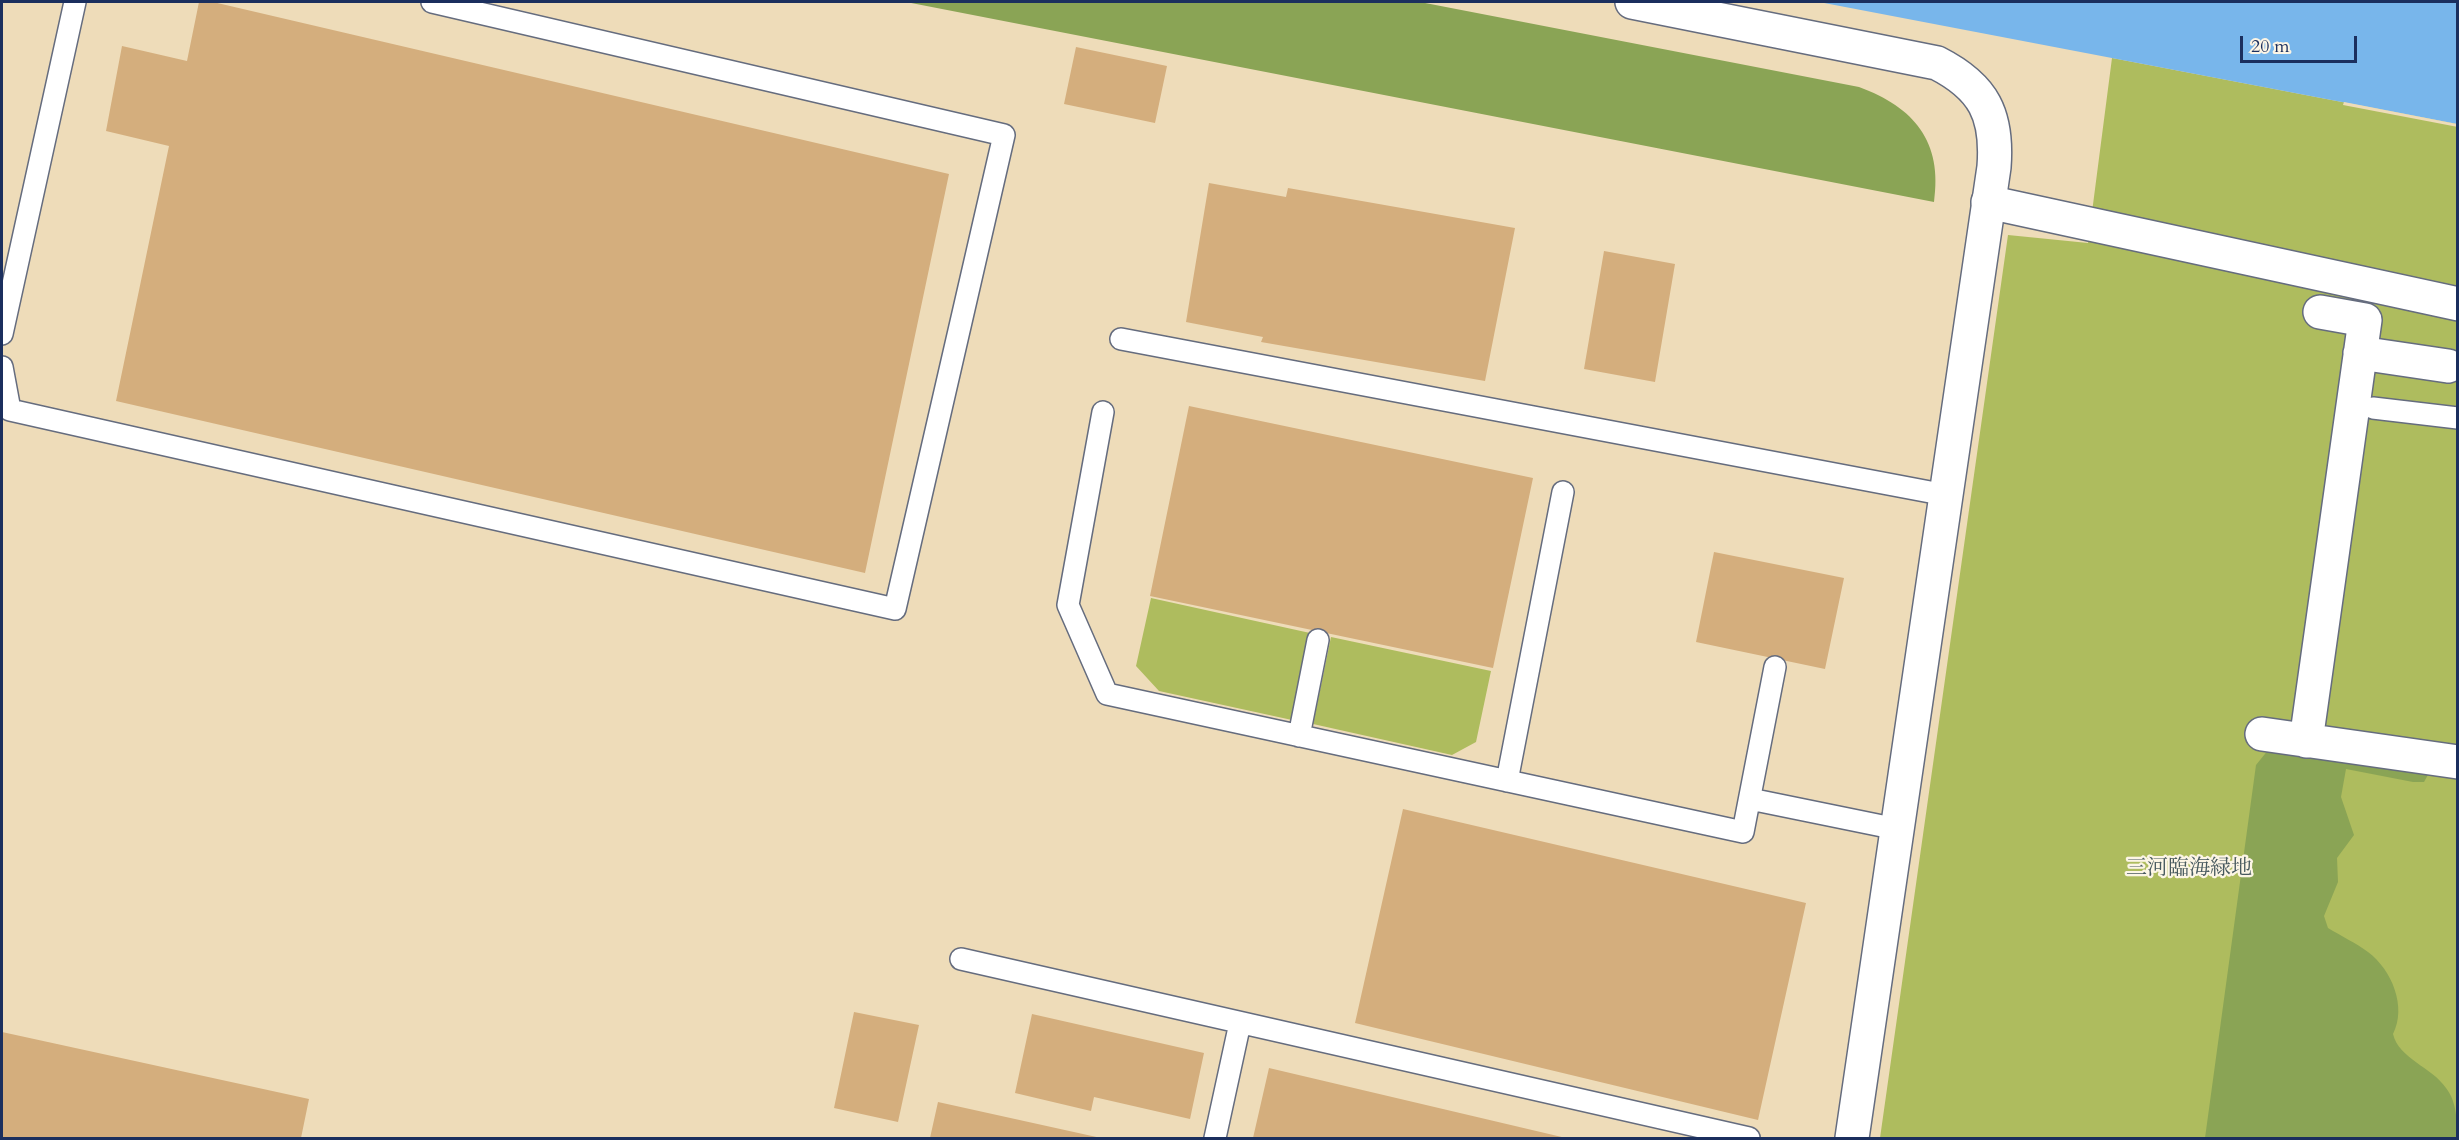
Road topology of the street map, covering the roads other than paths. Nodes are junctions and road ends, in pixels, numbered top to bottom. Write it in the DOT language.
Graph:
graph roads {
  1 [pos="75,2"];
  2 [pos="432,2"];
  3 [pos="1632,2"];
  4 [pos="1988,202"];
  5 [pos="2457,304"];
  6 [pos="2320,312"];
  7 [pos="2,334"];
  8 [pos="1122,339"];
  9 [pos="2360,353"];
  10 [pos="2448,366"];
  11 [pos="2,367"];
  12 [pos="2373,408"];
  13 [pos="1103,412"];
  14 [pos="2457,418"];
  15 [pos="1563,492"];
  16 [pos="1946,495"];
  17 [pos="1318,640"];
  18 [pos="1775,667"];
  19 [pos="2262,734"];
  20 [pos="1299,736"];
  21 [pos="2306,741"];
  22 [pos="2457,762"];
  23 [pos="1507,781"];
  24 [pos="1750,799"];
  25 [pos="1897,829"];
  26 [pos="961,960"];
  27 [pos="1240,1023"];
  28 [pos="1215,1138"];
  29 [pos="1749,1138"];
  30 [pos="1852,1138"];
  1 -- 7 [label="lane"];
  2 -- 11 [label="lane"];
  3 -- 4 [label="street"];
  4 -- 5 [label="street"];
  4 -- 16 [label="street"];
  6 -- 9 [label="street"];
  8 -- 16 [label="lane"];
  9 -- 10 [label="street"];
  9 -- 21 [label="street"];
  12 -- 14 [label="lane"];
  13 -- 20 [label="lane"];
  15 -- 23 [label="lane"];
  16 -- 25 [label="street"];
  17 -- 20 [label="lane"];
  18 -- 24 [label="lane"];
  19 -- 21 [label="street"];
  20 -- 23 [label="lane"];
  21 -- 22 [label="street"];
  23 -- 24 [label="lane"];
  24 -- 25 [label="lane"];
  25 -- 30 [label="street"];
  26 -- 27 [label="lane"];
  27 -- 28 [label="lane"];
  27 -- 29 [label="lane"];
}
